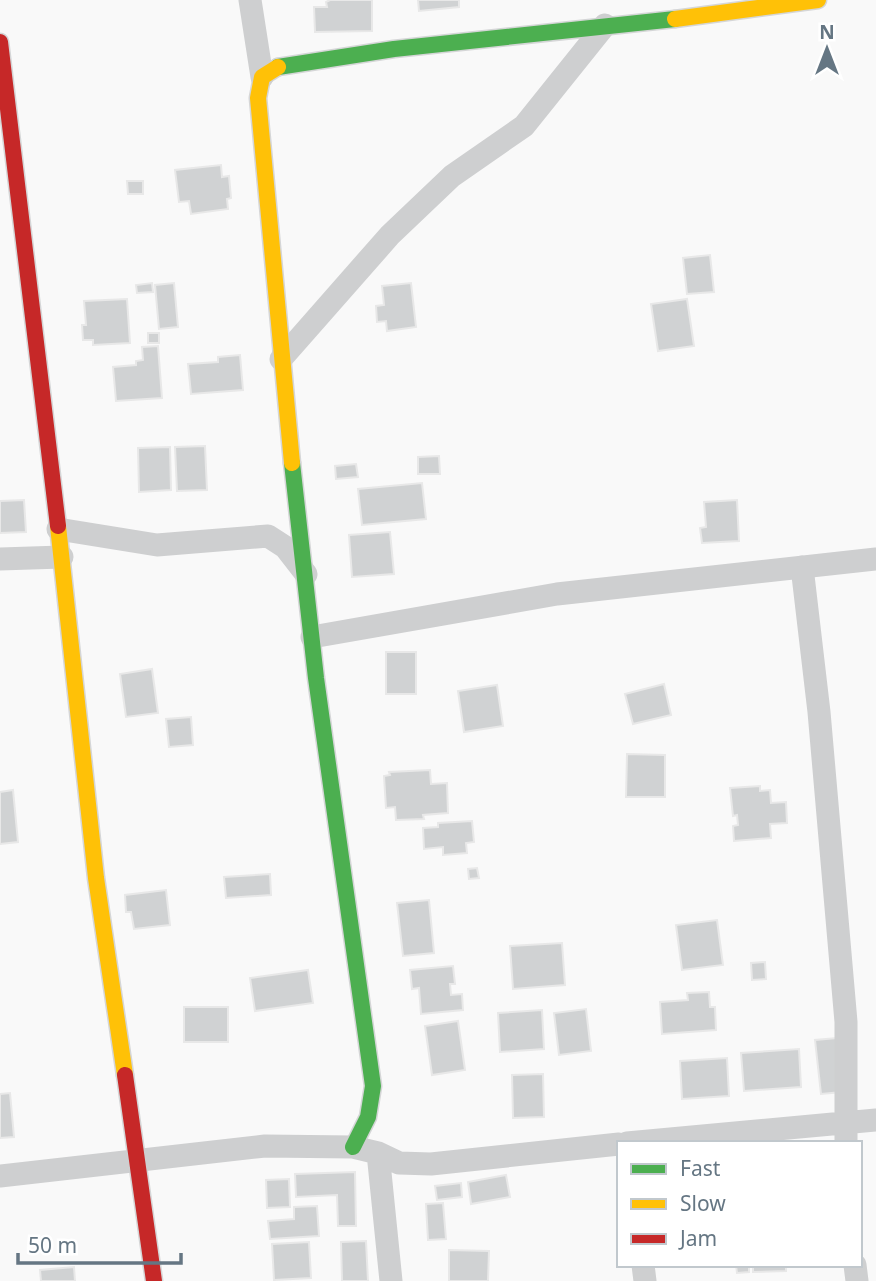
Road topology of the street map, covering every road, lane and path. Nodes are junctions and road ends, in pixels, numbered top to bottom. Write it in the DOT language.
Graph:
graph roads {
  1 [pos="250,0"];
  2 [pos="814,0"];
  3 [pos="605,25"];
  4 [pos="0,42"];
  5 [pos="262,77"];
  6 [pos="281,359"];
  7 [pos="58,529"];
  8 [pos="62,557"];
  9 [pos="0,559"];
  10 [pos="876,559"];
  11 [pos="802,567"];
  12 [pos="306,574"];
  13 [pos="312,637"];
  14 [pos="876,1120"];
  15 [pos="845,1133"];
  16 [pos="671,1141"];
  17 [pos="617,1143"];
  18 [pos="353,1147"];
  19 [pos="378,1153"];
  20 [pos="138,1159"];
  21 [pos="0,1176"];
  22 [pos="154,1281"];
  23 [pos="391,1281"];
  1 -- 5 [label="street"];
  2 -- 3 [label="street"];
  3 -- 5 [label="street"];
  3 -- 6 [label="street"];
  4 -- 7 [label="street"];
  5 -- 6 [label="street"];
  6 -- 12 [label="street"];
  7 -- 8 [label="street"];
  7 -- 12 [label="street"];
  8 -- 9 [label="street"];
  8 -- 20 [label="street"];
  10 -- 11 [label="street"];
  11 -- 13 [label="street"];
  11 -- 15 [label="street"];
  12 -- 13 [label="street"];
  13 -- 18 [label="street"];
  14 -- 15 [label="street"];
  15 -- 16 [label="street"];
  17 -- 19 [label="street"];
  18 -- 19 [label="street"];
  18 -- 20 [label="street"];
  19 -- 23 [label="street"];
  20 -- 21 [label="street"];
  20 -- 22 [label="street"];
}
